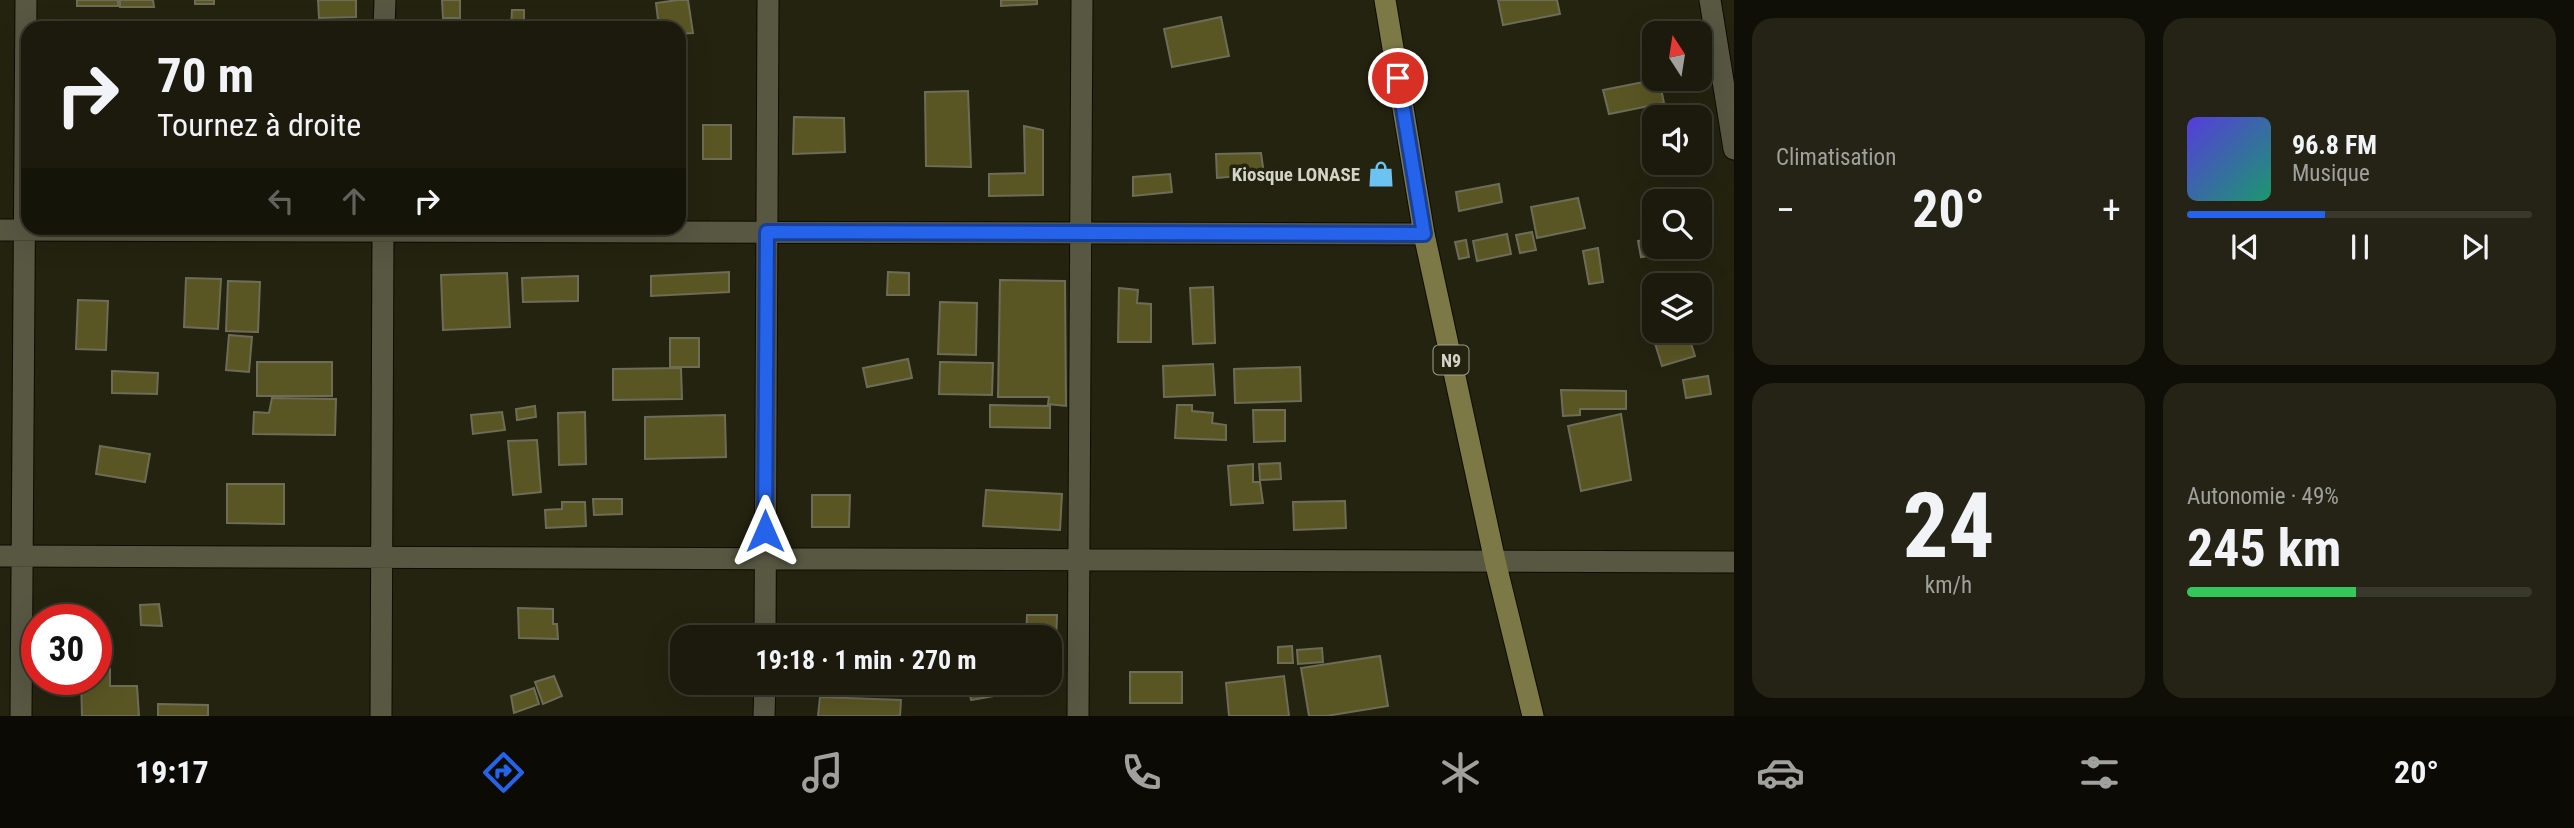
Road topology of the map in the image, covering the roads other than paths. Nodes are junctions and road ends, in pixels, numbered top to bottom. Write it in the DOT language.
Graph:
graph roads {
  1 [pos="26,0"];
  2 [pos="385,0"];
  3 [pos="768,0"];
  4 [pos="1082,0"];
  5 [pos="1385,0"];
  6 [pos="1710,0"];
  7 [pos="26,21"];
  8 [pos="384,21"];
  9 [pos="1734,149"];
  10 [pos="0,230"];
  11 [pos="21,230"];
  12 [pos="686,231"];
  13 [pos="767,232"];
  14 [pos="1081,233"];
  15 [pos="1424,234"];
  16 [pos="24,235"];
  17 [pos="383,235"];
  18 [pos="0,556"];
  19 [pos="22,556"];
  20 [pos="382,557"];
  21 [pos="765,559"];
  22 [pos="1079,560"];
  23 [pos="1495,561"];
  24 [pos="1734,562"];
  25 [pos="765,625"];
  26 [pos="765,695"];
  27 [pos="21,716"];
  28 [pos="381,716"];
  29 [pos="764,716"];
  30 [pos="1078,716"];
  31 [pos="1533,716"];
  1 -- 7 [label="street"];
  2 -- 8 [label="street"];
  3 -- 13 [label="street"];
  4 -- 14 [label="street"];
  5 -- 15 [label="main road, N9"];
  6 -- 9 [label="street"];
  10 -- 11 [label="street"];
  12 -- 13 [label="street"];
  13 -- 14 [label="street"];
  13 -- 21 [label="street"];
  14 -- 15 [label="street"];
  14 -- 22 [label="street"];
  15 -- 23 [label="main road, N9"];
  16 -- 19 [label="street"];
  17 -- 20 [label="street"];
  18 -- 19 [label="street"];
  19 -- 20 [label="street"];
  19 -- 27 [label="street"];
  20 -- 21 [label="street"];
  20 -- 28 [label="street"];
  21 -- 22 [label="street"];
  21 -- 25 [label="street"];
  22 -- 23 [label="street"];
  22 -- 30 [label="street"];
  23 -- 24 [label="street"];
  23 -- 31 [label="main road, N9"];
  26 -- 29 [label="street"];
}
